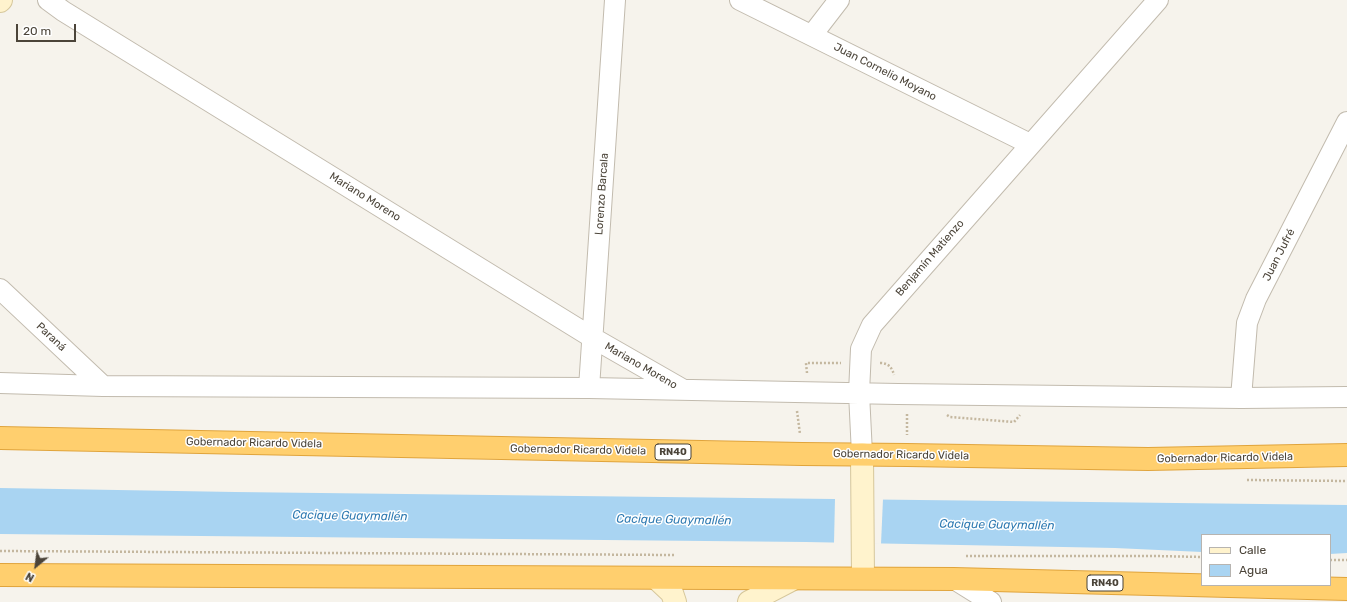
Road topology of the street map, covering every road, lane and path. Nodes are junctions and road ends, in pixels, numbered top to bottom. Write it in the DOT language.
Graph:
graph roads {
  1 [pos="48,0"];
  2 [pos="615,0"];
  3 [pos="740,0"];
  4 [pos="839,0"];
  5 [pos="1158,0"];
  6 [pos="812,35"];
  7 [pos="1347,122"];
  8 [pos="1030,144"];
  9 [pos="0,289"];
  10 [pos="593,338"];
  11 [pos="0,383"];
  12 [pos="103,386"];
  13 [pos="589,388"];
  14 [pos="684,390"];
  15 [pos="859,393"];
  16 [pos="1347,397"];
  17 [pos="1241,398"];
  18 [pos="0,438"];
  19 [pos="862,454"];
  20 [pos="1347,455"];
  21 [pos="0,551"];
  22 [pos="682,555"];
  23 [pos="959,556"];
  24 [pos="1201,557"];
  25 [pos="1331,560"];
  26 [pos="1347,560"];
  27 [pos="0,575"];
  28 [pos="656,578"];
  29 [pos="862,578"];
  30 [pos="793,579"];
  31 [pos="954,579"];
  32 [pos="1201,585"];
  33 [pos="1229,586"];
  34 [pos="1347,589"];
  35 [pos="675,602"];
  36 [pos="749,602"];
  37 [pos="991,602"];
  1 -- 10 [label="street, Mariano Moreno"];
  2 -- 10 [label="street, Lorenzo Barcala"];
  3 -- 6 [label="street, Juan Cornelio Moyano"];
  4 -- 6 [label="street"];
  5 -- 8 [label="street, Benjamín Matienzo"];
  6 -- 8 [label="street, Juan Cornelio Moyano"];
  7 -- 17 [label="street, Juan Jufré"];
  8 -- 15 [label="street, Benjamín Matienzo"];
  9 -- 12 [label="street, Paraná"];
  10 -- 13 [label="street, Lorenzo Barcala"];
  10 -- 14 [label="street, Mariano Moreno"];
  11 -- 12 [label="street"];
  12 -- 13 [label="street"];
  13 -- 14 [label="street"];
  14 -- 15 [label="street"];
  15 -- 17 [label="street"];
  15 -- 19 [label="street, Benjamín Matienzo"];
  16 -- 17 [label="street"];
  18 -- 19 [label="highway, Gobernador Ricardo Videla / RN40"];
  19 -- 20 [label="highway, Gobernador Ricardo Videla / RN40"];
  19 -- 29 [label="street, Benjamín Matienzo"];
  21 -- 22 [label="path"];
  23 -- 24 [label="path"];
  25 -- 26 [label="path"];
  27 -- 28 [label="highway, RN40"];
  28 -- 30 [label="highway, RN40"];
  28 -- 35 [label="street"];
  29 -- 30 [label="highway, RN40"];
  29 -- 31 [label="highway, RN40"];
  30 -- 36 [label="street"];
  31 -- 32 [label="highway, RN40"];
  31 -- 37 [label="street"];
  33 -- 34 [label="highway, RN40"];
}
